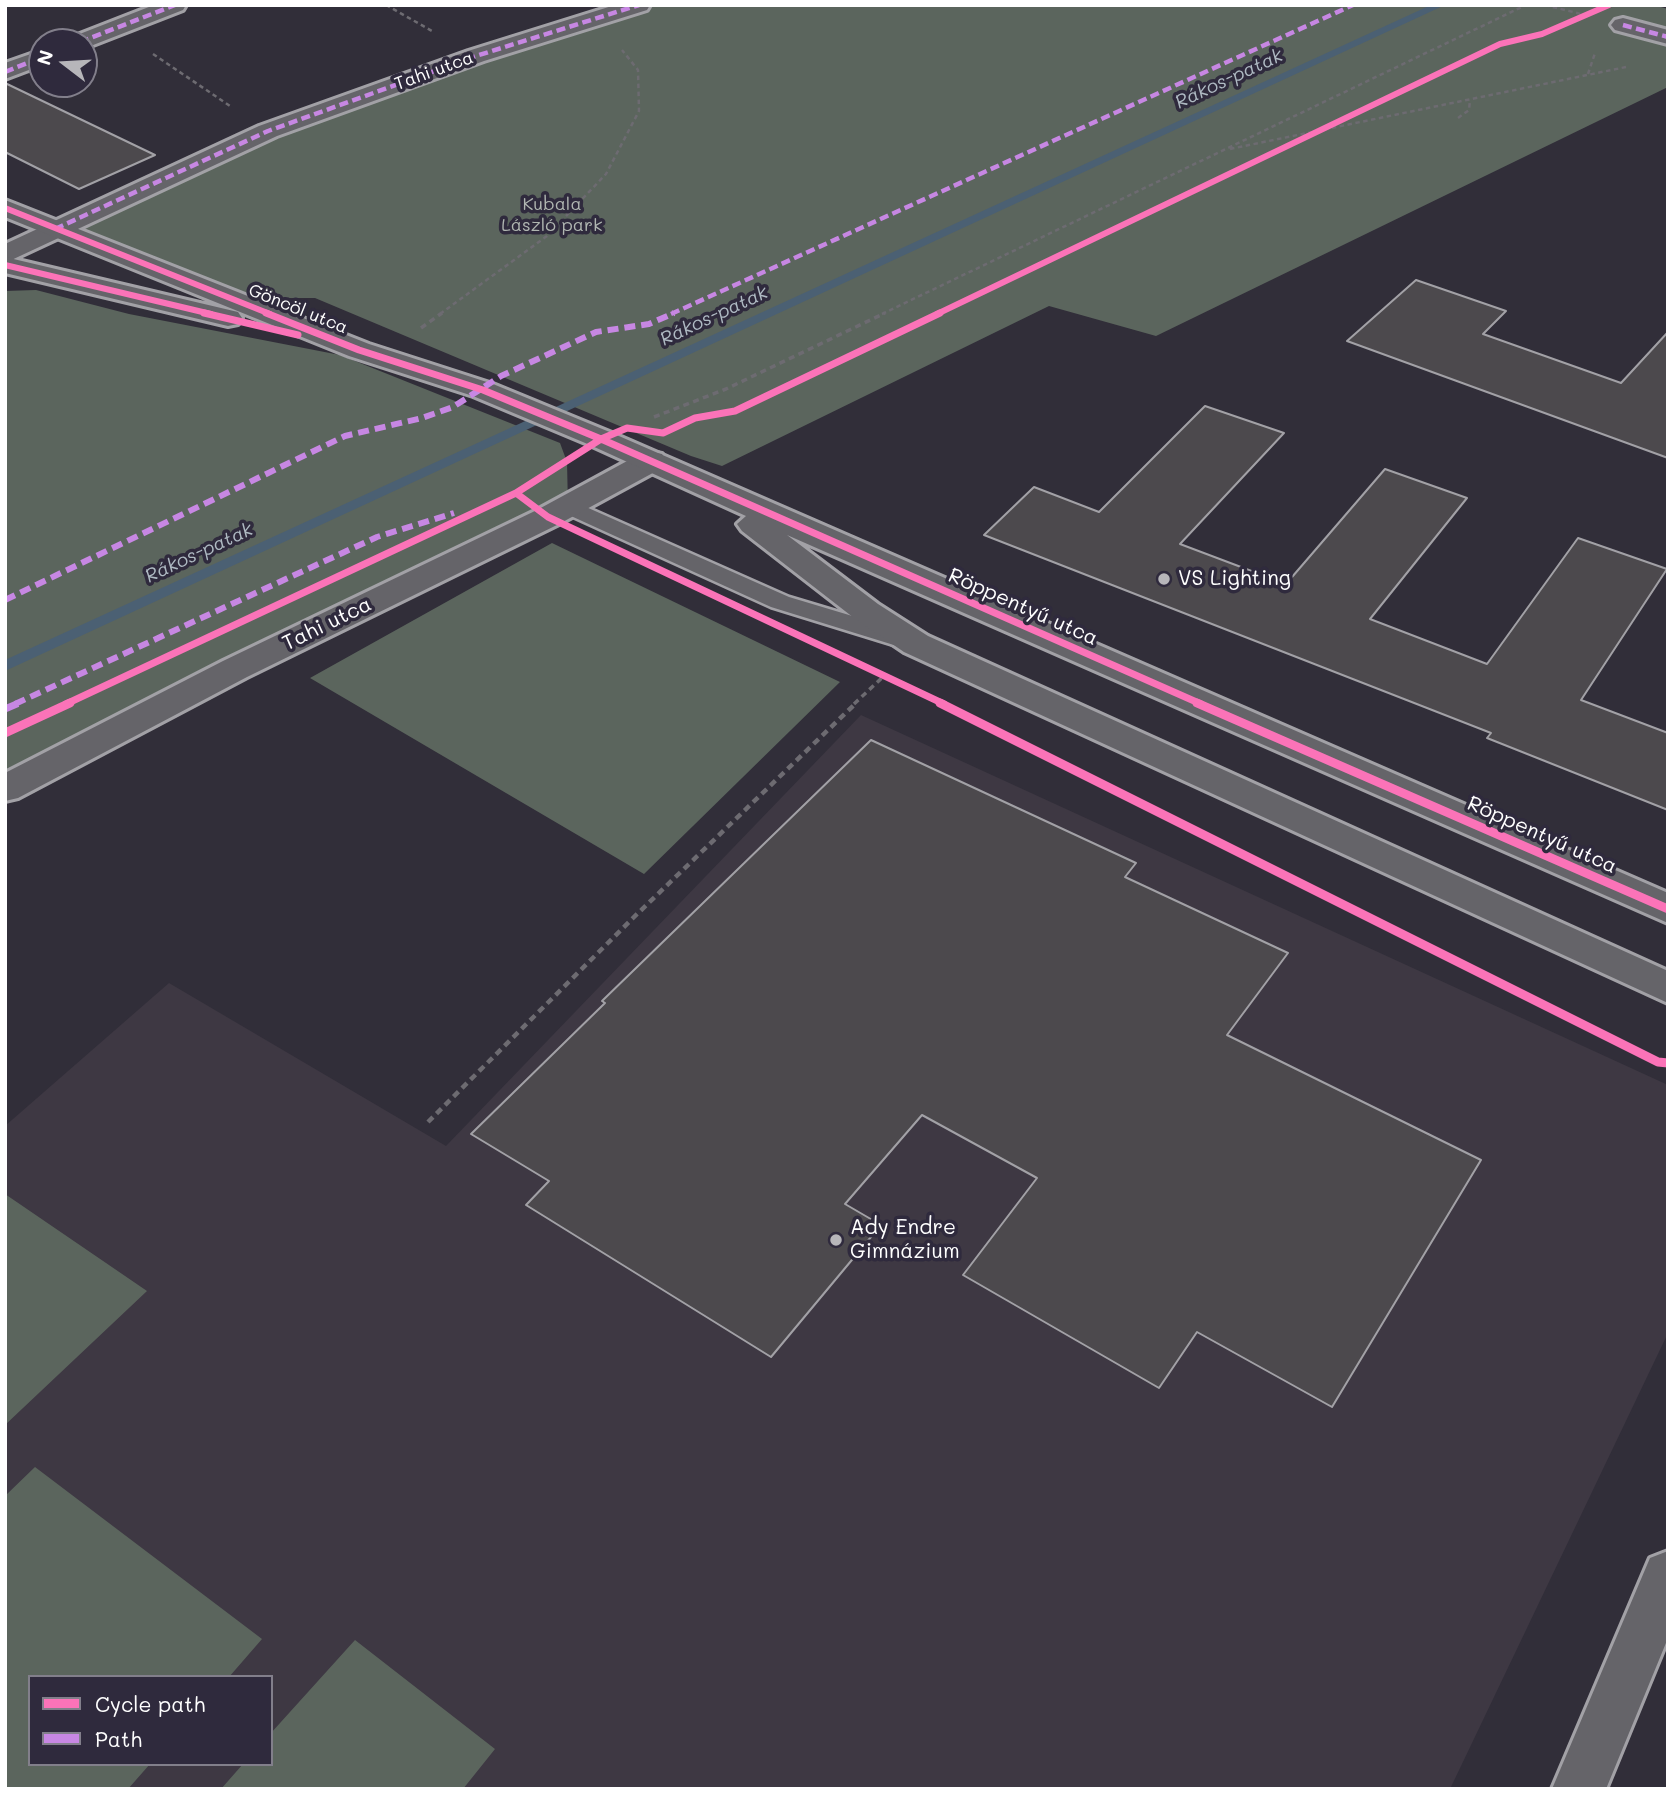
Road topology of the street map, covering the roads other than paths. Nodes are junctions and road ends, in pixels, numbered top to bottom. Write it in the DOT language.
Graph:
graph roads {
  1 [pos="175,5"];
  2 [pos="639,5"];
  3 [pos="1623,26"];
  4 [pos="98,35"];
  5 [pos="1668,37"];
  6 [pos="28,63"];
  7 [pos="5,72"];
  8 [pos="5,208"];
  9 [pos="55,229"];
  10 [pos="5,255"];
  11 [pos="5,265"];
  12 [pos="369,353"];
  13 [pos="650,461"];
  14 [pos="708,488"];
  15 [pos="568,506"];
  16 [pos="916,644"];
  17 [pos="5,789"];
  18 [pos="1668,909"];
  19 [pos="1668,988"];
  20 [pos="1668,1575"];
  21 [pos="1579,1789"];
  1 -- 4 [label="street"];
  2 -- 9 [label="street, Tahi utca"];
  3 -- 5 [label="street"];
  6 -- 7 [label="street"];
  8 -- 9 [label="street, Göncöl utca"];
  9 -- 10 [label="street, Tahi utca"];
  9 -- 12 [label="street, Göncöl utca"];
  11 -- 12 [label="street, Göncöl utca"];
  12 -- 13 [label="street, Röppentyű utca"];
  13 -- 14 [label="street, Röppentyű utca"];
  13 -- 15 [label="street, Tahi utca"];
  14 -- 16 [label="street, Röppentyű utca"];
  14 -- 18 [label="street, Röppentyű utca"];
  15 -- 16 [label="lane"];
  15 -- 17 [label="street, Tahi utca"];
  16 -- 19 [label="street, Röppentyű utca"];
  20 -- 21 [label="street"];
}
